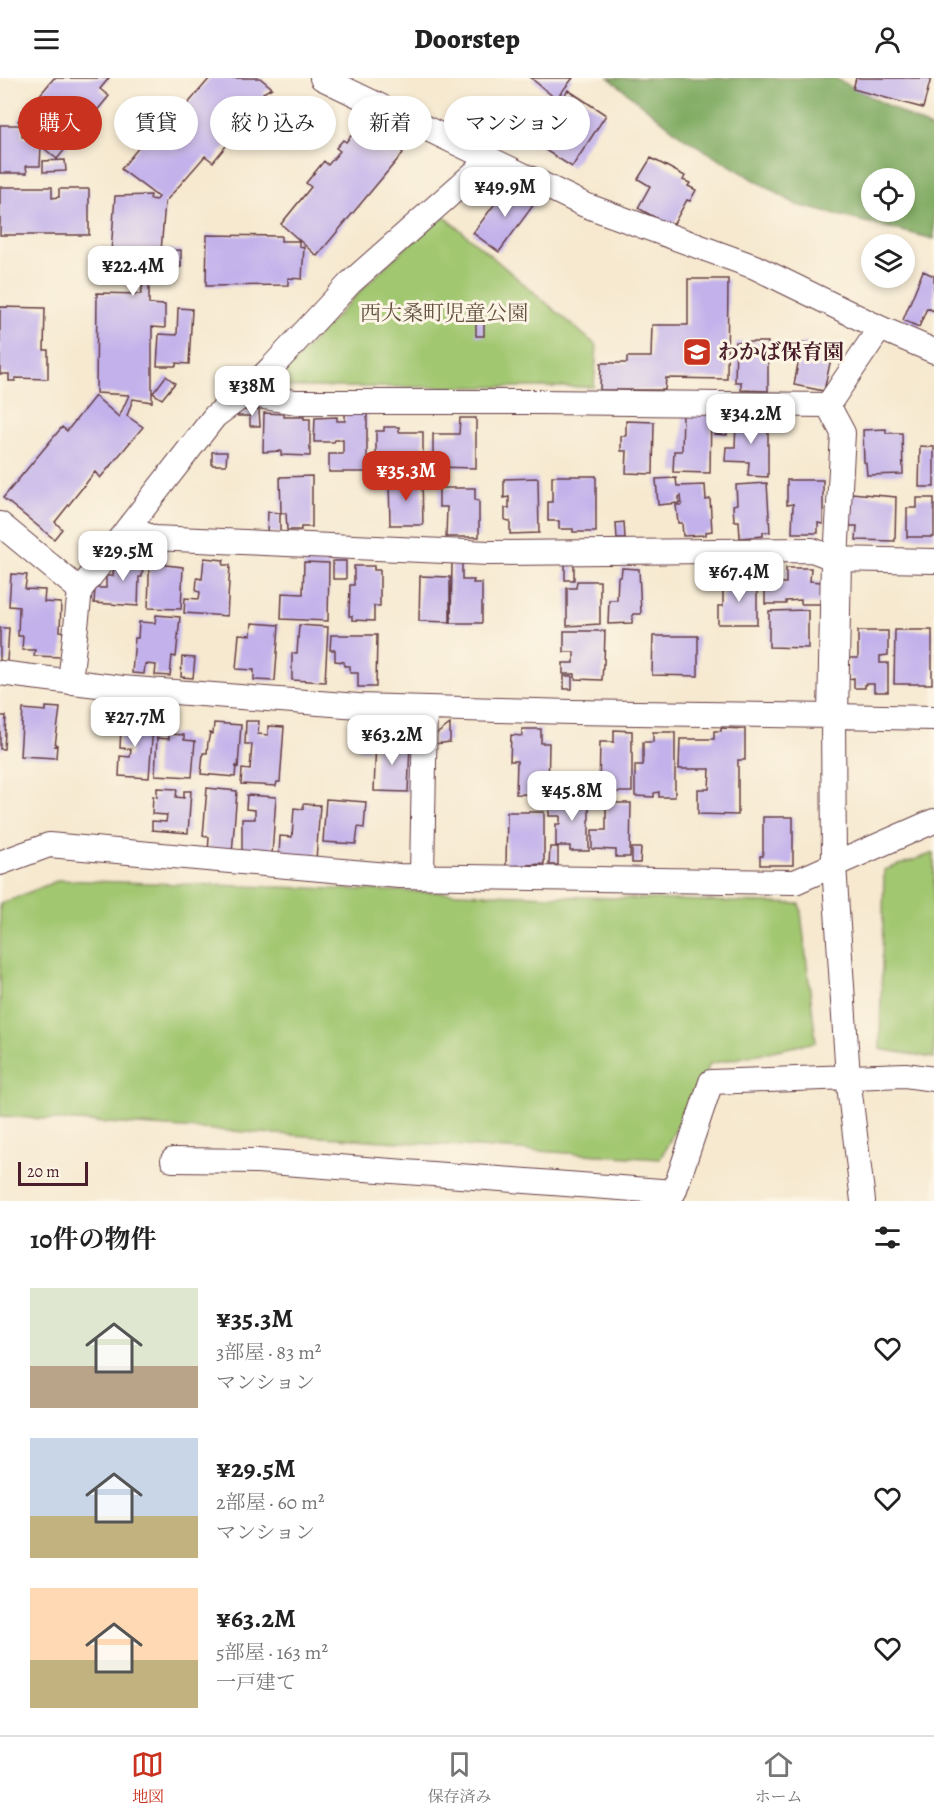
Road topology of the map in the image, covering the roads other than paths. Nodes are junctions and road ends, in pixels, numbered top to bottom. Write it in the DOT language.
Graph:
graph roads {
  1 [pos="322,78"];
  2 [pos="490,159"];
  3 [pos="880,328"];
  4 [pos="934,351"];
  5 [pos="245,393"];
  6 [pos="828,405"];
  7 [pos="0,524"];
  8 [pos="128,528"];
  9 [pos="836,559"];
  10 [pos="934,561"];
  11 [pos="80,590"];
  12 [pos="0,673"];
  13 [pos="70,682"];
  14 [pos="425,708"];
  15 [pos="833,716"];
  16 [pos="934,718"];
  17 [pos="934,821"];
  18 [pos="0,863"];
  19 [pos="834,864"];
  20 [pos="422,876"];
  21 [pos="934,1079"];
  22 [pos="850,1088"];
  23 [pos="173,1160"];
  24 [pos="863,1201"];
  1 -- 2 [label="street"];
  2 -- 3 [label="street"];
  2 -- 5 [label="street"];
  3 -- 4 [label="street"];
  3 -- 6 [label="street"];
  5 -- 6 [label="street"];
  5 -- 8 [label="street"];
  6 -- 9 [label="street"];
  7 -- 11 [label="street"];
  8 -- 9 [label="street"];
  8 -- 11 [label="street"];
  9 -- 10 [label="street"];
  9 -- 15 [label="street"];
  11 -- 13 [label="street"];
  12 -- 13 [label="street"];
  13 -- 14 [label="street"];
  14 -- 15 [label="street"];
  14 -- 20 [label="street"];
  15 -- 16 [label="street"];
  15 -- 19 [label="street"];
  17 -- 19 [label="street"];
  18 -- 20 [label="street"];
  19 -- 20 [label="street"];
  19 -- 22 [label="street"];
  21 -- 22 [label="street"];
  22 -- 23 [label="street"];
  22 -- 24 [label="street"];
}
